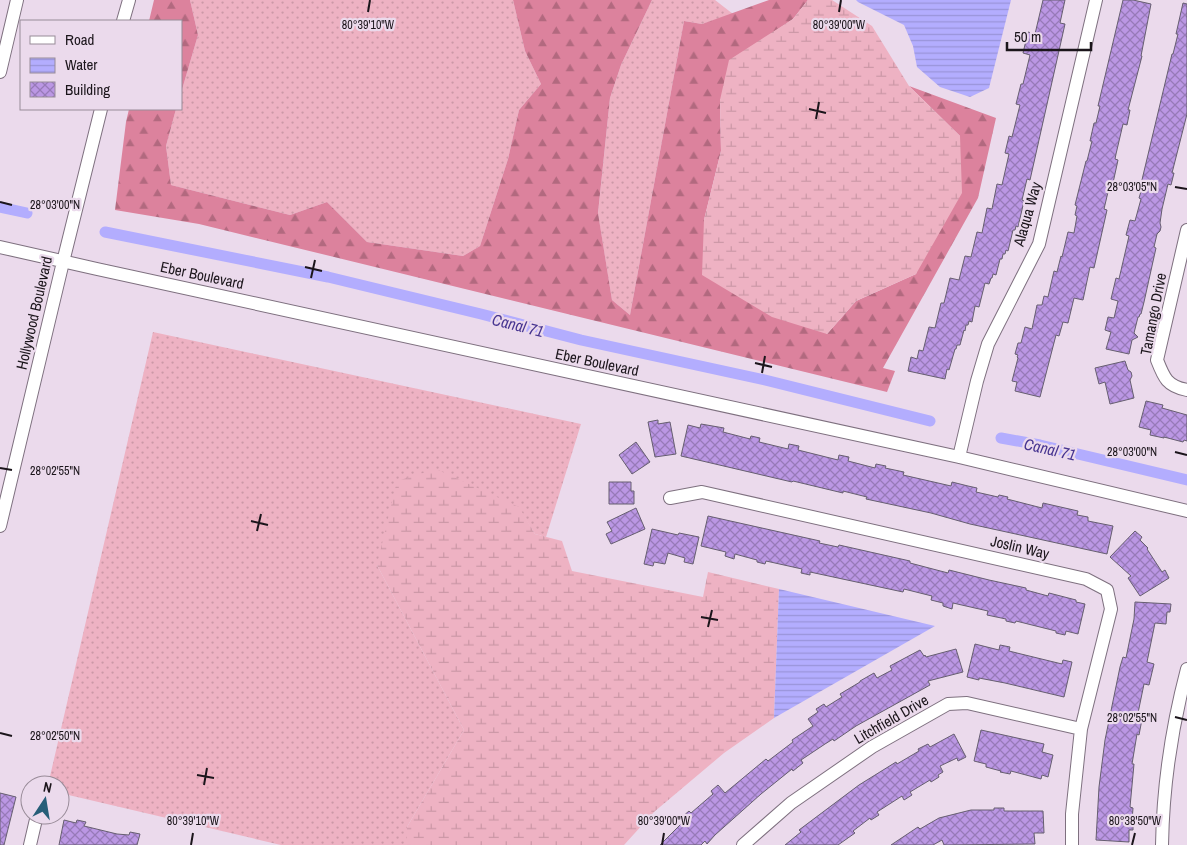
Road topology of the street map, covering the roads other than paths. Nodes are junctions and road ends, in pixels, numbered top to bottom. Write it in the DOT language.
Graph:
graph roads {
  1 [pos="16,0"];
  2 [pos="129,0"];
  3 [pos="1096,0"];
  4 [pos="123,20"];
  5 [pos="0,72"];
  6 [pos="101,110"];
  7 [pos="1187,230"];
  8 [pos="0,246"];
  9 [pos="63,262"];
  10 [pos="1187,390"];
  11 [pos="959,458"];
  12 [pos="670,498"];
  13 [pos="1187,511"];
  14 [pos="0,526"];
  15 [pos="1187,669"];
  16 [pos="1082,729"];
  17 [pos="35,825"];
  18 [pos="30,845"];
  19 [pos="743,845"];
  20 [pos="1072,845"];
  21 [pos="1162,845"];
  1 -- 5 [label="street"];
  2 -- 4 [label="street"];
  3 -- 11 [label="street, Alaqua Way"];
  6 -- 9 [label="street, Hollywood Boulevard"];
  7 -- 10 [label="street, Tamango Drive"];
  8 -- 9 [label="street, Eber Boulevard"];
  9 -- 11 [label="street, Eber Boulevard"];
  9 -- 14 [label="street, Hollywood Boulevard"];
  11 -- 13 [label="street, Eber Boulevard"];
  12 -- 16 [label="street, Joslin Way"];
  15 -- 21 [label="street"];
  16 -- 19 [label="street, Litchfield Drive"];
  16 -- 20 [label="street, Joslin Way"];
  17 -- 18 [label="street"];
}
